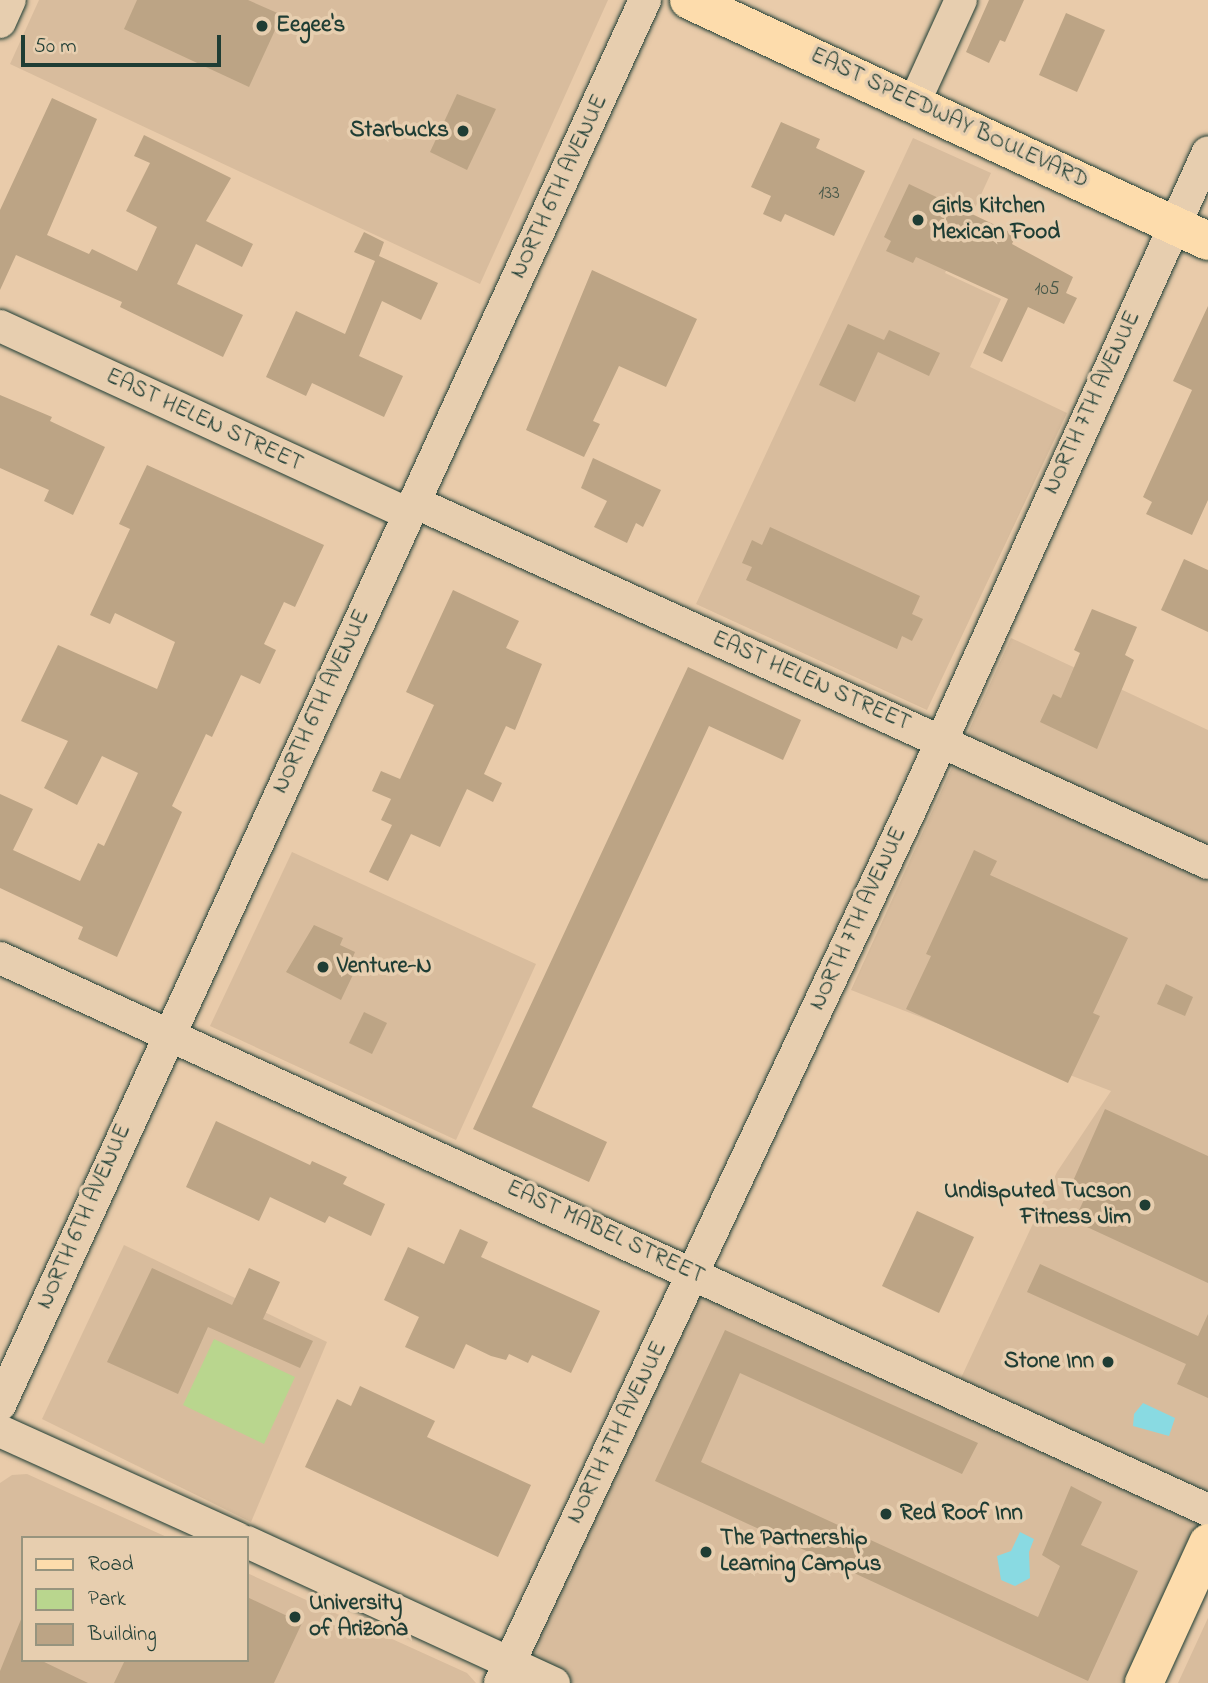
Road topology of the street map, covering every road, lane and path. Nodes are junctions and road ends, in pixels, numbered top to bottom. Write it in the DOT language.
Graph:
graph roads {
  1 [pos="10,0"];
  2 [pos="645,0"];
  3 [pos="689,0"];
  4 [pos="961,0"];
  5 [pos="0,22"];
  6 [pos="914,103"];
  7 [pos="1208,152"];
  8 [pos="1192,232"];
  9 [pos="0,326"];
  10 [pos="412,508"];
  11 [pos="939,740"];
  12 [pos="1208,863"];
  13 [pos="0,958"];
  14 [pos="168,1036"];
  15 [pos="696,1274"];
  16 [pos="0,1405"];
  17 [pos="0,1431"];
  18 [pos="1208,1510"];
  19 [pos="233,1536"];
  20 [pos="248,1543"];
  21 [pos="1208,1543"];
  22 [pos="505,1673"];
  23 [pos="554,1683"];
  24 [pos="1144,1683"];
  1 -- 5 [label="street"];
  2 -- 10 [label="street, NORTH 6TH AVENUE"];
  3 -- 6 [label="main road, EAST SPEEDWAY BOULEVARD"];
  4 -- 6 [label="street"];
  6 -- 8 [label="main road, EAST SPEEDWAY BOULEVARD"];
  7 -- 8 [label="street, NORTH 7TH AVENUE"];
  8 -- 11 [label="street, NORTH 7TH AVENUE"];
  9 -- 10 [label="street, EAST HELEN STREET"];
  10 -- 11 [label="street, EAST HELEN STREET"];
  10 -- 14 [label="street, NORTH 6TH AVENUE"];
  11 -- 12 [label="street, EAST HELEN STREET"];
  11 -- 15 [label="street, NORTH 7TH AVENUE"];
  13 -- 14 [label="street, EAST MABEL STREET"];
  14 -- 15 [label="street, EAST MABEL STREET"];
  14 -- 16 [label="street, NORTH 6TH AVENUE"];
  15 -- 18 [label="street, EAST MABEL STREET"];
  15 -- 22 [label="street, NORTH 7TH AVENUE"];
  17 -- 19 [label="street"];
  20 -- 22 [label="street"];
  21 -- 24 [label="main road"];
  22 -- 23 [label="street"];
}
